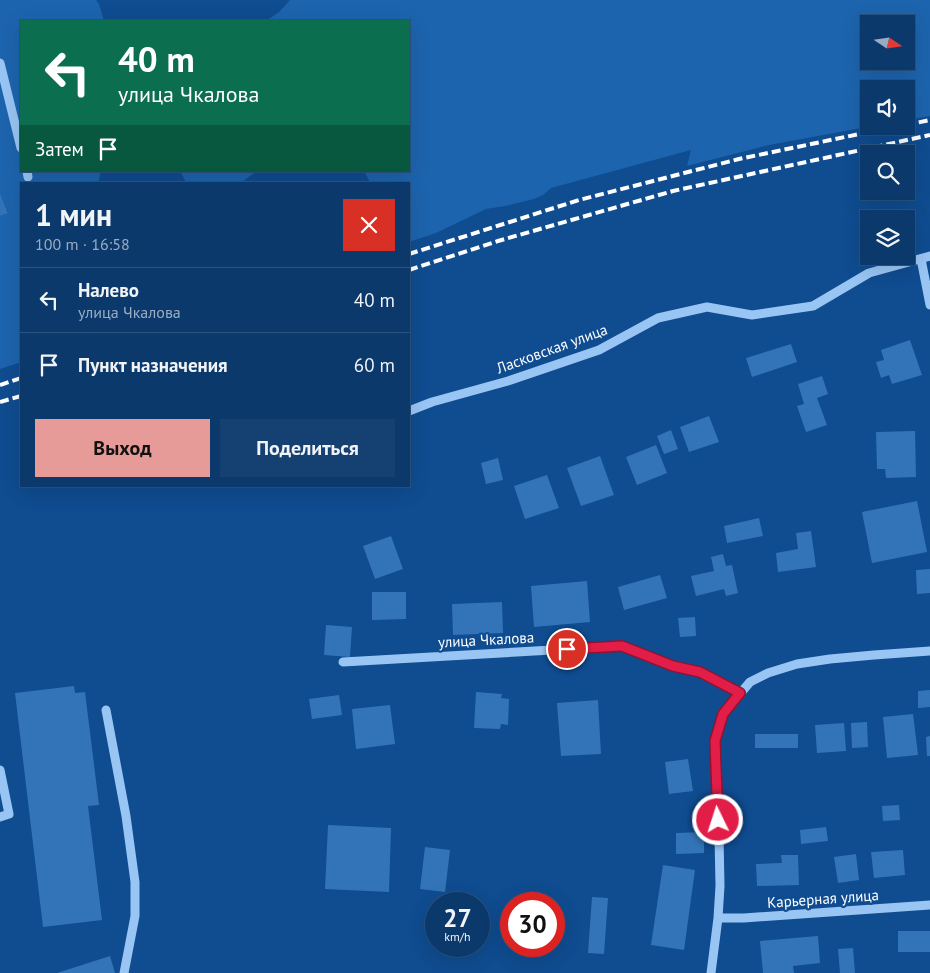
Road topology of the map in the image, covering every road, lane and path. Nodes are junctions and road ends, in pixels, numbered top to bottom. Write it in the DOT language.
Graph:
graph roads {
  1 [pos="0,63"];
  2 [pos="20,144"];
  3 [pos="925,257"];
  4 [pos="930,305"];
  5 [pos="410,411"];
  6 [pos="930,651"];
  7 [pos="343,662"];
  8 [pos="740,693"];
  9 [pos="106,710"];
  10 [pos="0,770"];
  11 [pos="0,816"];
  12 [pos="930,905"];
  13 [pos="718,918"];
  14 [pos="124,973"];
  15 [pos="710,973"];
  1 -- 2 [label="street"];
  3 -- 4 [label="street"];
  3 -- 5 [label="street, Ласковская улица"];
  6 -- 8 [label="street"];
  7 -- 8 [label="street, улица Чкалова"];
  8 -- 13 [label="street"];
  9 -- 14 [label="street"];
  10 -- 11 [label="street"];
  12 -- 13 [label="street, Карьерная улица"];
  13 -- 15 [label="street"];
}
